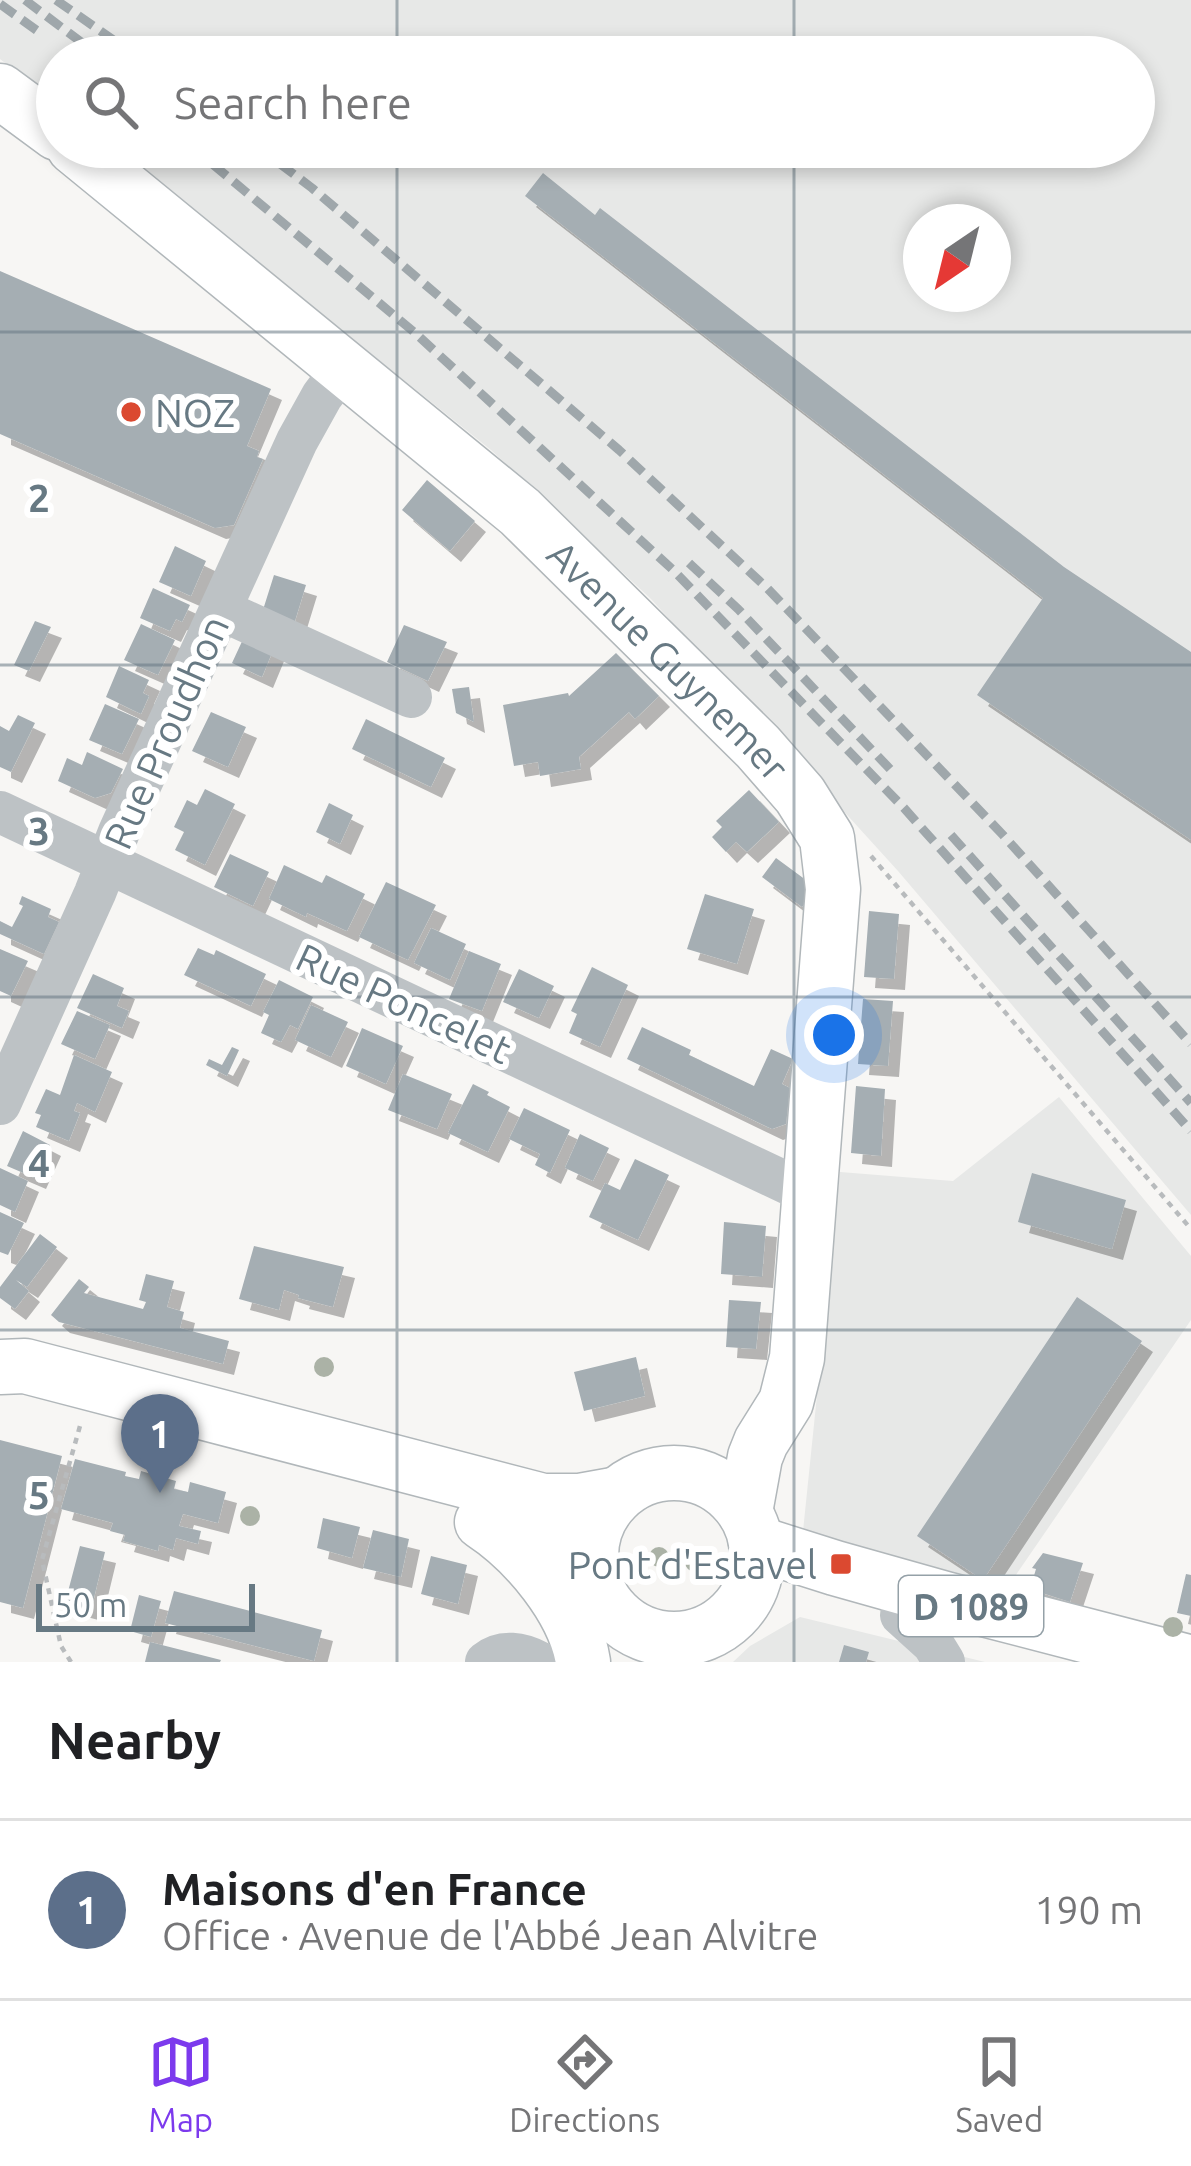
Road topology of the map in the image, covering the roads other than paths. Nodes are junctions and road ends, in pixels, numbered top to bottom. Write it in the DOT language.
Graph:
graph roads {
  1 [pos="0,91"];
  2 [pos="36,118"];
  3 [pos="100,168"];
  4 [pos="344,367"];
  5 [pos="221,610"];
  6 [pos="411,697"];
  7 [pos="0,812"];
  8 [pos="107,862"];
  9 [pos="0,1104"];
  10 [pos="808,1193"];
  11 [pos="0,1367"];
  12 [pos="0,1383"];
  13 [pos="792,1383"];
  14 [pos="670,1473"];
  15 [pos="618,1494"];
  16 [pos="460,1508"];
  17 [pos="750,1527"];
  18 [pos="611,1614"];
  19 [pos="902,1615"];
  20 [pos="703,1636"];
  21 [pos="1180,1661"];
  22 [pos="486,1662"];
  23 [pos="539,1662"];
  24 [pos="584,1662"];
  25 [pos="944,1662"];
  26 [pos="1072,1662"];
  1 -- 2 [label="main road"];
  3 -- 4 [label="main road, Avenue Guynemer"];
  4 -- 5 [label="street, Rue Proudhon"];
  4 -- 10 [label="main road, Avenue Guynemer"];
  5 -- 6 [label="street"];
  5 -- 8 [label="street, Rue Proudhon"];
  7 -- 8 [label="street, Rue Poncelet"];
  8 -- 9 [label="street, Rue Proudhon"];
  8 -- 10 [label="street, Rue Poncelet"];
  10 -- 13 [label="main road, Avenue Guynemer"];
  11 -- 15 [label="main road"];
  12 -- 16 [label="main road"];
  13 -- 14 [label="main road"];
  13 -- 17 [label="main road, Avenue Guynemer"];
  14 -- 15 [label="main road"];
  14 -- 17 [label="main road"];
  15 -- 18 [label="main road"];
  16 -- 18 [label="main road"];
  16 -- 24 [label="main road"];
  17 -- 20 [label="main road"];
  17 -- 21 [label="main road, D 1089"];
  18 -- 20 [label="main road"];
  19 -- 20 [label="main road, D 1089"];
  19 -- 25 [label="street"];
  19 -- 26 [label="main road, D 1089"];
  22 -- 23 [label="street"];
}
